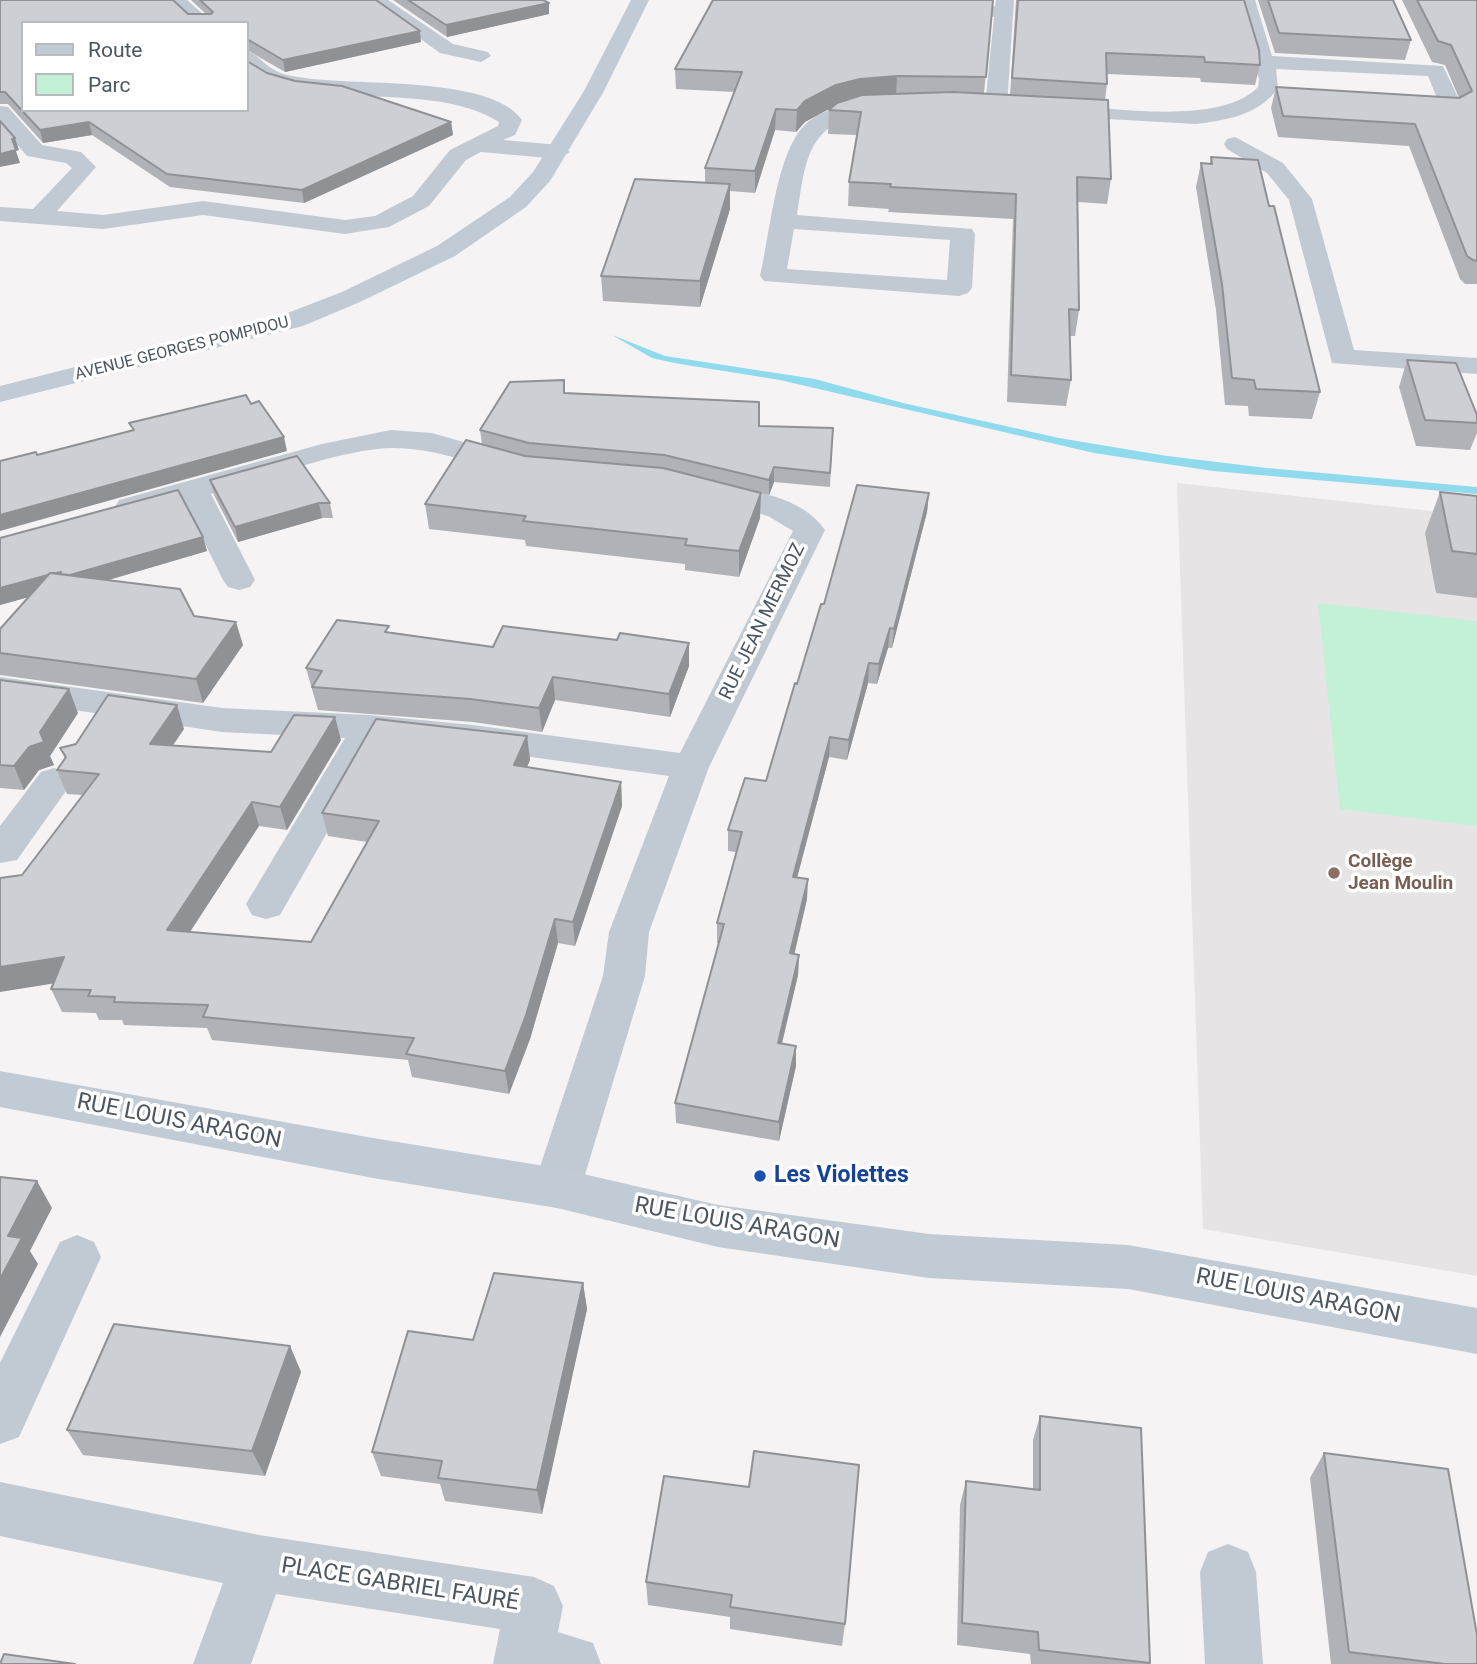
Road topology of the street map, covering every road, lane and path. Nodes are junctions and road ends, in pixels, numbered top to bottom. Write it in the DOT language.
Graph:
graph roads {
  1 [pos="176,0"];
  2 [pos="376,0"];
  3 [pos="640,0"];
  4 [pos="1246,0"];
  5 [pos="1004,6"];
  6 [pos="925,8"];
  7 [pos="202,21"];
  8 [pos="1412,47"];
  9 [pos="481,56"];
  10 [pos="248,58"];
  11 [pos="1265,62"];
  12 [pos="1422,69"];
  13 [pos="1256,99"];
  14 [pos="1283,101"];
  15 [pos="899,105"];
  16 [pos="972,106"];
  17 [pos="996,106"];
  18 [pos="1401,107"];
  19 [pos="0,112"];
  20 [pos="507,130"];
  21 [pos="564,142"];
  22 [pos="1235,144"];
  23 [pos="480,145"];
  24 [pos="0,214"];
  25 [pos="39,217"];
  26 [pos="785,221"];
  27 [pos="1477,366"];
  28 [pos="0,394"];
  29 [pos="541,470"];
  30 [pos="677,484"];
  31 [pos="193,489"];
  32 [pos="103,514"];
  33 [pos="239,580"];
  34 [pos="0,688"];
  35 [pos="106,702"];
  36 [pos="369,727"];
  37 [pos="85,735"];
  38 [pos="691,767"];
  39 [pos="54,781"];
  40 [pos="3,850"];
  41 [pos="267,904"];
  42 [pos="0,1089"];
  43 [pos="557,1188"];
  44 [pos="77,1258"];
  45 [pos="1477,1331"];
  46 [pos="0,1419"];
  47 [pos="0,1509"];
  48 [pos="259,1563"];
  49 [pos="1228,1572"];
  50 [pos="539,1661"];
  51 [pos="222,1664"];
  52 [pos="1234,1664"];
  1 -- 7 [label="street"];
  2 -- 9 [label="street"];
  3 -- 21 [label="street, AVENUE GEORGES POMPIDOU"];
  4 -- 11 [label="street"];
  5 -- 6 [label="street"];
  5 -- 17 [label="street"];
  8 -- 12 [label="street"];
  10 -- 20 [label="street"];
  11 -- 12 [label="street"];
  11 -- 13 [label="street"];
  12 -- 18 [label="street"];
  13 -- 14 [label="street"];
  13 -- 17 [label="street"];
  15 -- 26 [label="street"];
  16 -- 17 [label="street"];
  19 -- 25 [label="street"];
  20 -- 21 [label="street"];
  20 -- 23 [label="street"];
  21 -- 23 [label="street"];
  21 -- 28 [label="street, AVENUE GEORGES POMPIDOU"];
  22 -- 27 [label="street"];
  23 -- 25 [label="street"];
  24 -- 25 [label="street"];
  26 -- 26 [label="street"];
  29 -- 31 [label="street"];
  30 -- 38 [label="street, RUE JEAN MERMOZ"];
  31 -- 32 [label="street"];
  31 -- 33 [label="street"];
  34 -- 35 [label="street"];
  35 -- 36 [label="street"];
  35 -- 37 [label="street"];
  36 -- 38 [label="street"];
  36 -- 41 [label="street"];
  38 -- 43 [label="street, RUE JEAN MERMOZ"];
  39 -- 40 [label="street"];
  42 -- 43 [label="street, RUE LOUIS ARAGON"];
  43 -- 45 [label="street, RUE LOUIS ARAGON"];
  44 -- 46 [label="street"];
  47 -- 48 [label="street, PLACE GABRIEL FAURÉ"];
  48 -- 50 [label="street, PLACE GABRIEL FAURÉ"];
  48 -- 51 [label="street, PLACE GABRIEL FAURÉ"];
  49 -- 52 [label="street"];
}
